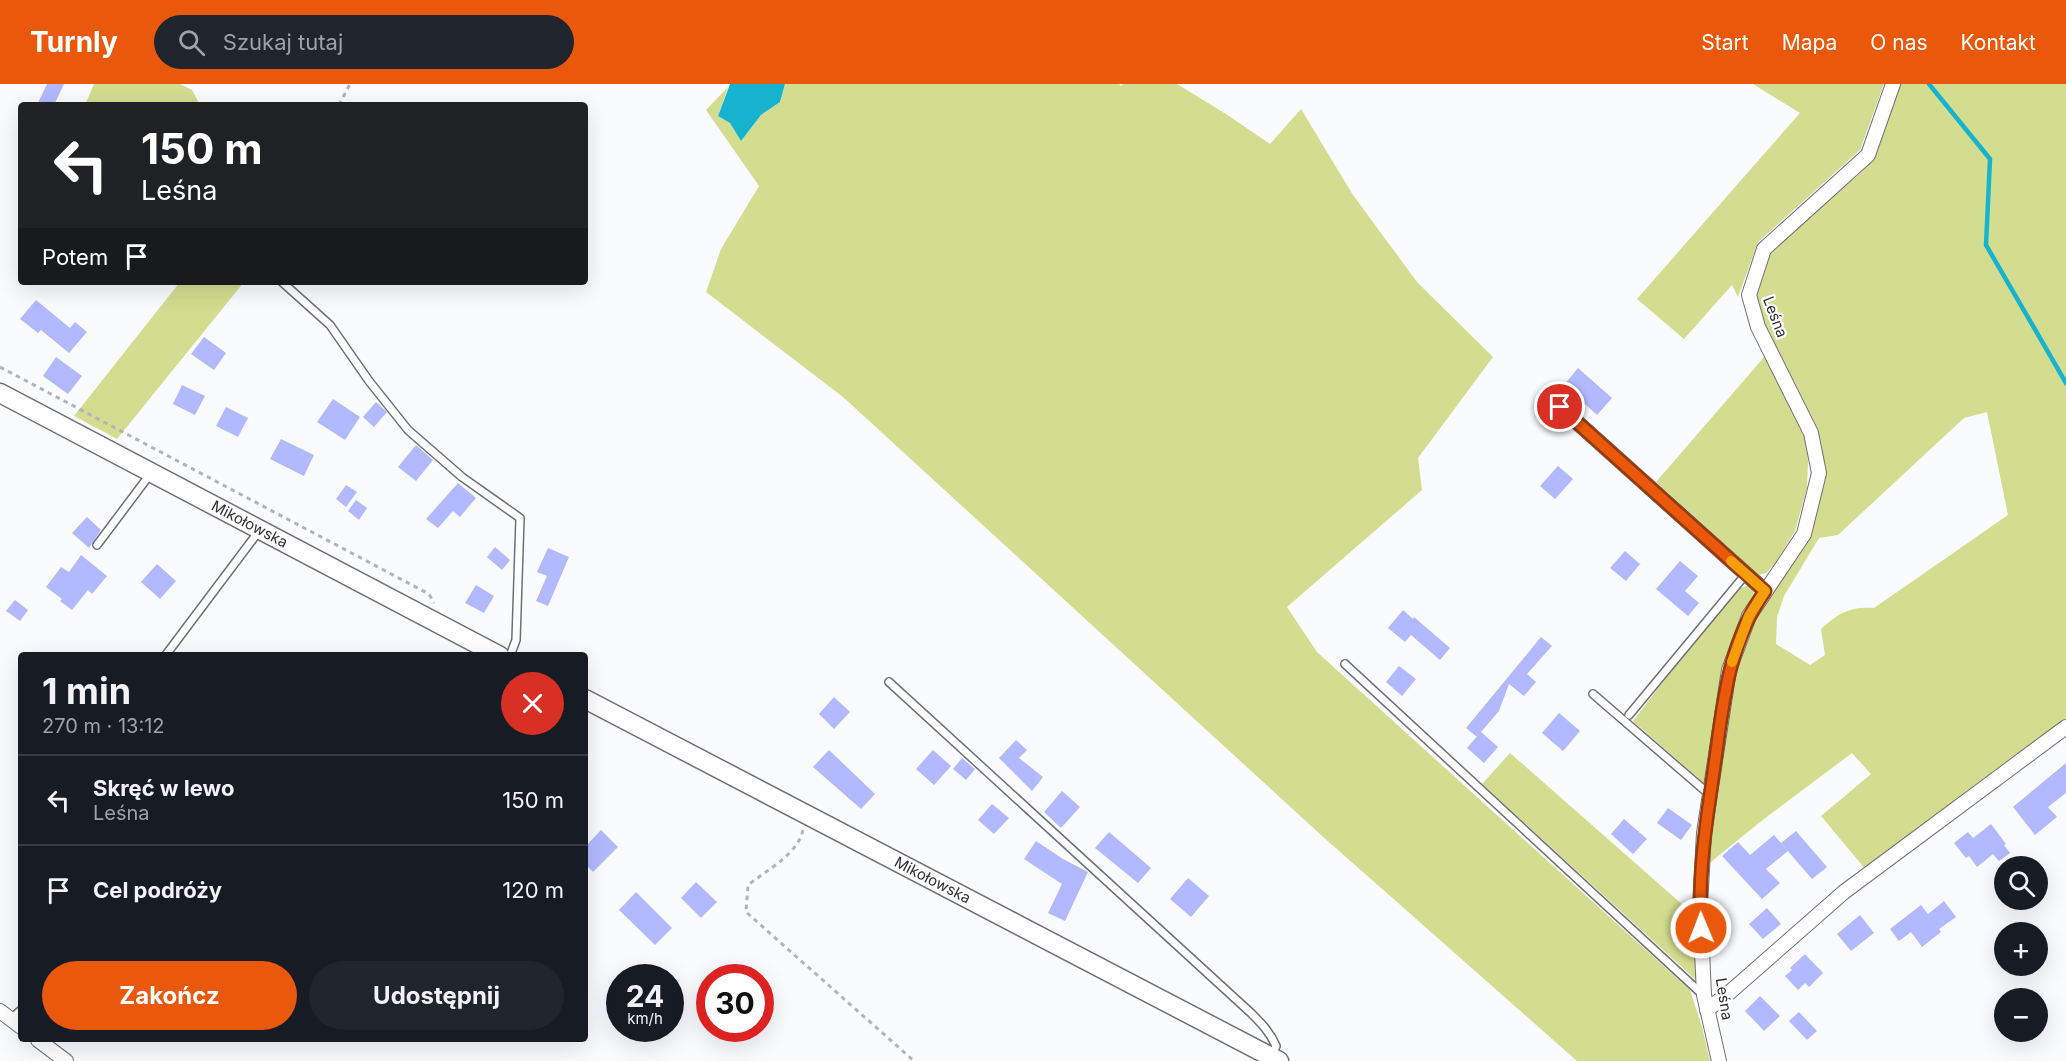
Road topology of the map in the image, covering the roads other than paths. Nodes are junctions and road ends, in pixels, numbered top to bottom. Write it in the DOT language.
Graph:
graph roads {
  1 [pos="1893,84"];
  2 [pos="285,285"];
  3 [pos="0,393"];
  4 [pos="1560,407"];
  5 [pos="151,473"];
  6 [pos="261,529"];
  7 [pos="98,545"];
  8 [pos="1746,574"];
  9 [pos="1765,591"];
  10 [pos="168,652"];
  11 [pos="492,652"];
  12 [pos="512,652"];
  13 [pos="1345,664"];
  14 [pos="889,682"];
  15 [pos="1593,694"];
  16 [pos="588,701"];
  17 [pos="1629,715"];
  18 [pos="2066,727"];
  19 [pos="1710,795"];
  20 [pos="1704,995"];
  21 [pos="1707,1010"];
  22 [pos="41,1042"];
  23 [pos="1275,1059"];
  24 [pos="66,1061"];
  25 [pos="1719,1061"];
  1 -- 9 [label="street, Leśna"];
  2 -- 12 [label="lane"];
  3 -- 5 [label="main road, Mikołowska"];
  4 -- 8 [label="street"];
  5 -- 6 [label="main road, Mikołowska"];
  5 -- 7 [label="lane"];
  6 -- 10 [label="lane"];
  6 -- 11 [label="main road, Mikołowska"];
  8 -- 9 [label="street"];
  8 -- 17 [label="lane"];
  9 -- 19 [label="street, Leśna"];
  13 -- 20 [label="lane"];
  14 -- 23 [label="lane"];
  15 -- 19 [label="lane"];
  16 -- 23 [label="main road, Mikołowska"];
  18 -- 21 [label="street"];
  19 -- 20 [label="street, Leśna"];
  20 -- 21 [label="street, Leśna"];
  21 -- 25 [label="street, Leśna"];
  22 -- 24 [label="street"];
}
